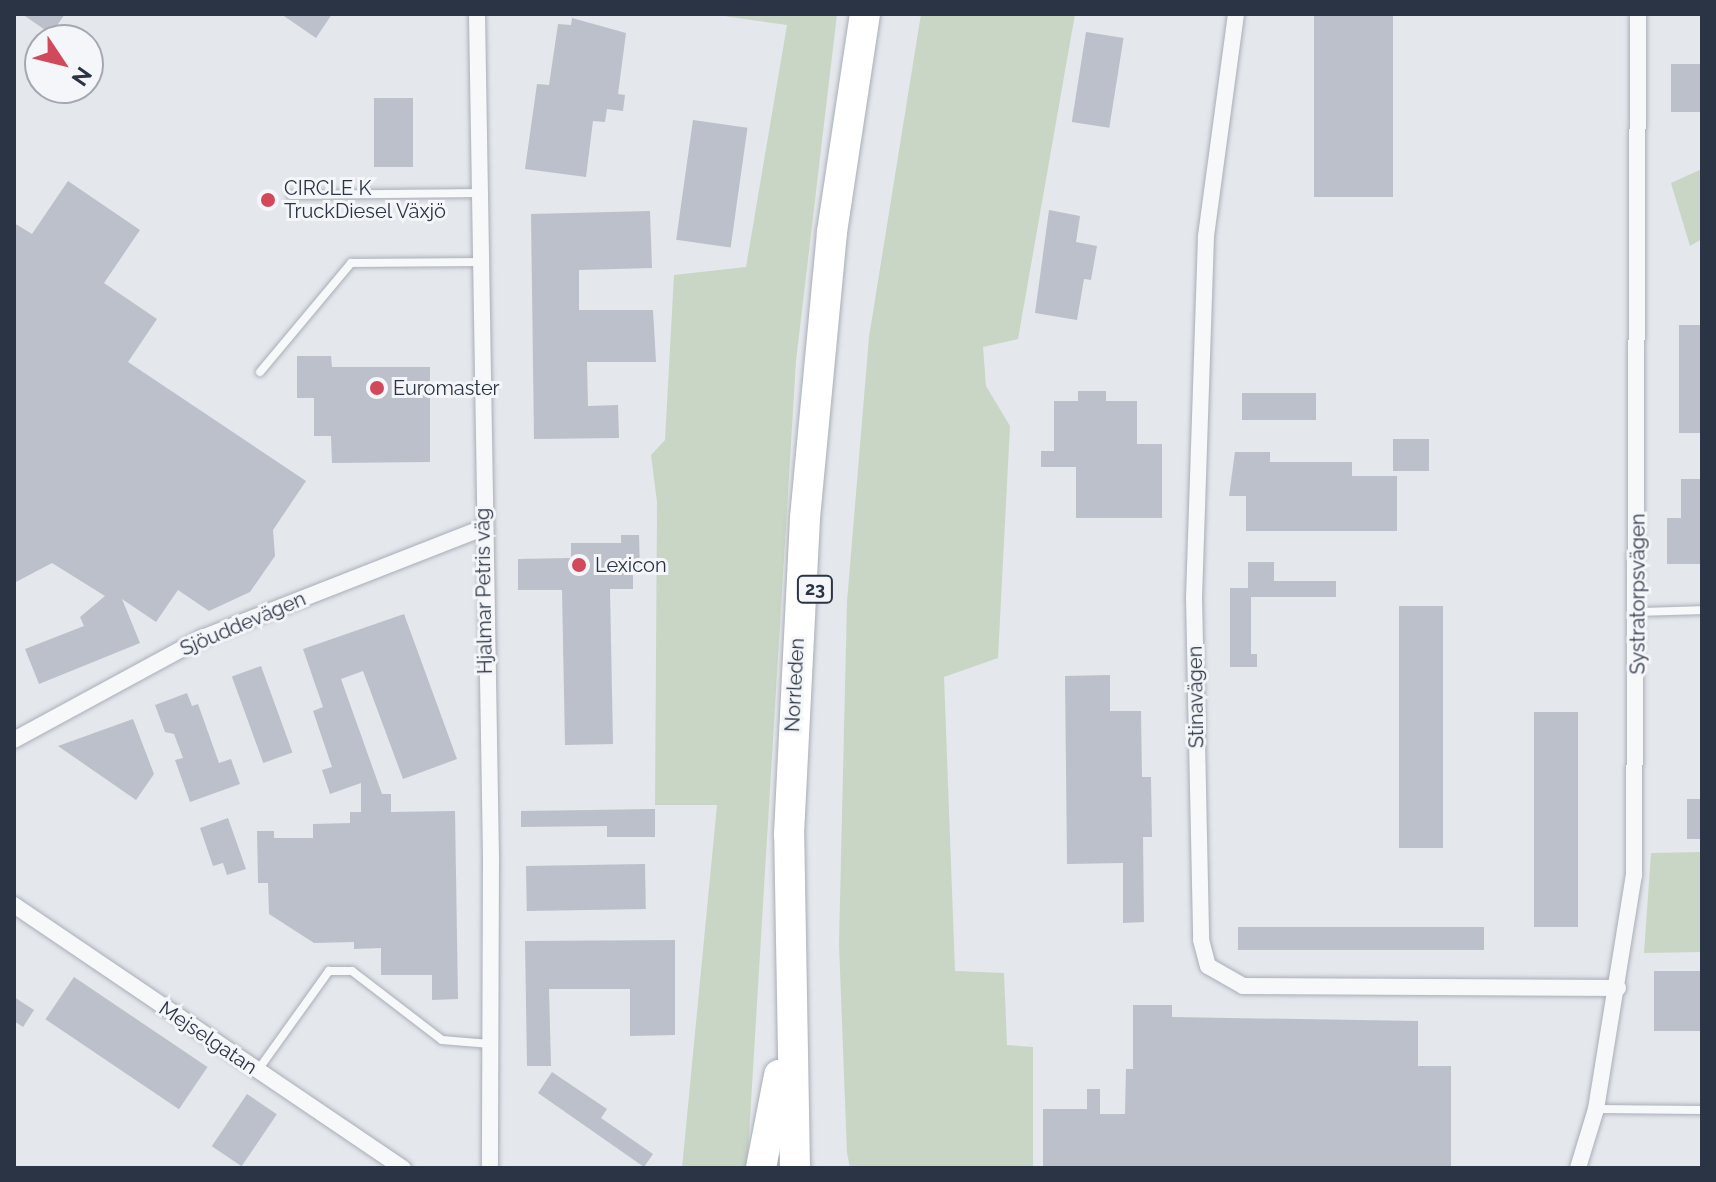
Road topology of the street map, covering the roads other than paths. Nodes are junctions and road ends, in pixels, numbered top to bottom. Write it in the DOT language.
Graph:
graph roads {
  1 [pos="477,14"];
  2 [pos="865,14"];
  3 [pos="882,14"];
  4 [pos="1236,14"];
  5 [pos="1638,14"];
  6 [pos="477,193"];
  7 [pos="291,195"];
  8 [pos="479,262"];
  9 [pos="260,372"];
  10 [pos="482,528"];
  11 [pos="1702,610"];
  12 [pos="1639,612"];
  13 [pos="14,740"];
  14 [pos="14,905"];
  15 [pos="1618,988"];
  16 [pos="789,1022"];
  17 [pos="490,1044"];
  18 [pos="258,1071"];
  19 [pos="1596,1109"];
  20 [pos="1702,1110"];
  21 [pos="403,1168"];
  22 [pos="490,1168"];
  23 [pos="761,1168"];
  24 [pos="795,1168"];
  25 [pos="812,1168"];
  26 [pos="1578,1168"];
  1 -- 6 [label="street, Hjalmar Petris väg"];
  2 -- 16 [label="highway, Norrleden / 23"];
  3 -- 25 [label="highway, Norrleden / 23"];
  4 -- 15 [label="street, Stinavägen"];
  5 -- 12 [label="street, Systratorpsvägen"];
  6 -- 7 [label="lane"];
  6 -- 8 [label="street, Hjalmar Petris väg"];
  8 -- 9 [label="lane"];
  8 -- 10 [label="street, Hjalmar Petris väg"];
  10 -- 13 [label="street, Sjöuddevägen"];
  10 -- 17 [label="street, Hjalmar Petris väg"];
  11 -- 12 [label="lane"];
  12 -- 15 [label="street, Systratorpsvägen"];
  14 -- 18 [label="street, Mejselgatan"];
  15 -- 19 [label="street, Systratorpsvägen"];
  16 -- 23 [label="highway"];
  16 -- 24 [label="highway, Norrleden / 23"];
  17 -- 18 [label="lane"];
  17 -- 22 [label="street, Hjalmar Petris väg"];
  18 -- 21 [label="street, Mejselgatan"];
  19 -- 20 [label="lane"];
  19 -- 26 [label="street, Systratorpsvägen"];
}
